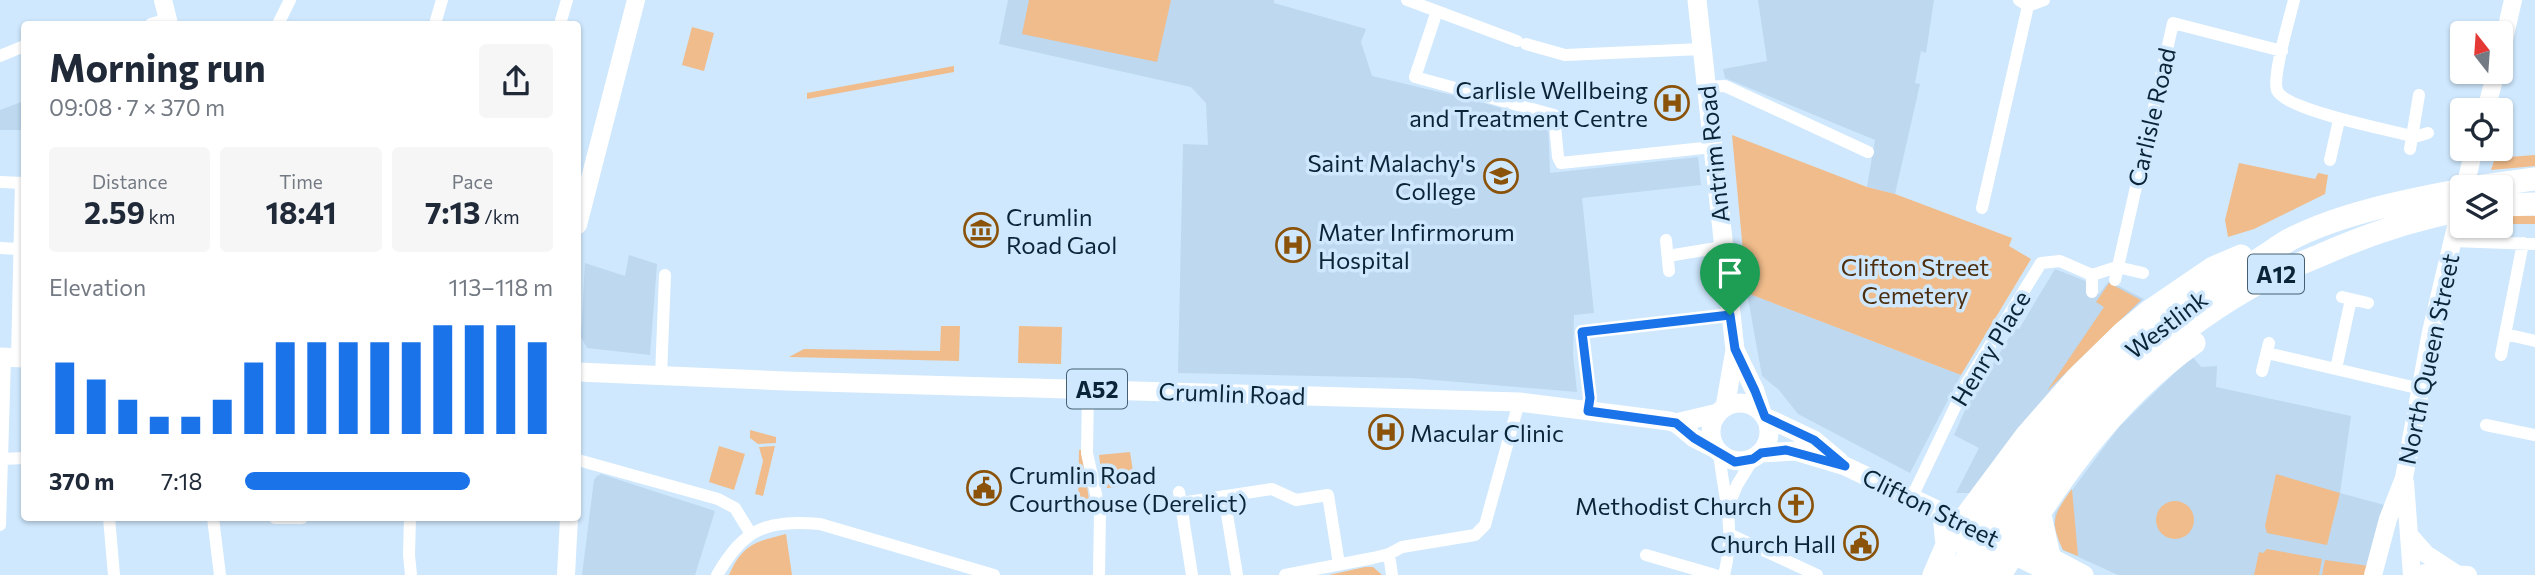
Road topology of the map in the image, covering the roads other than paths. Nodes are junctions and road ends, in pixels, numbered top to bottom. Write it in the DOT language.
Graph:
graph roads {
  1 [pos="163,0"];
  2 [pos="290,0"];
  3 [pos="442,0"];
  4 [pos="567,0"];
  5 [pos="636,0"];
  6 [pos="1407,0"];
  7 [pos="1697,0"];
  8 [pos="2044,0"];
  9 [pos="2294,0"];
  10 [pos="2513,0"];
  11 [pos="2023,3"];
  12 [pos="1437,11"];
  13 [pos="163,21"];
  14 [pos="280,21"];
  15 [pos="436,21"];
  16 [pos="562,21"];
  17 [pos="2508,21"];
  18 [pos="21,48"];
  19 [pos="1702,49"];
  20 [pos="2282,51"];
  21 [pos="0,56"];
  22 [pos="1706,87"];
  23 [pos="2419,95"];
  24 [pos="2339,120"];
  25 [pos="2428,133"];
  26 [pos="2412,136"];
  27 [pos="1713,146"];
  28 [pos="2410,149"];
  29 [pos="1868,152"];
  30 [pos="2330,159"];
  31 [pos="2535,179"];
  32 [pos="0,183"];
  33 [pos="21,183"];
  34 [pos="2513,185"];
  35 [pos="2513,198"];
  36 [pos="2450,200"];
  37 [pos="2450,201"];
  38 [pos="2535,204"];
  39 [pos="1982,208"];
  40 [pos="581,213"];
  41 [pos="21,216"];
  42 [pos="2452,238"];
  43 [pos="1666,240"];
  44 [pos="2290,240"];
  45 [pos="2452,242"];
  46 [pos="2529,243"];
  47 [pos="1722,247"];
  48 [pos="0,248"];
  49 [pos="19,248"];
  50 [pos="1668,256"];
  51 [pos="1669,271"];
  52 [pos="2282,272"];
  53 [pos="2143,273"];
  54 [pos="2116,274"];
  55 [pos="665,275"];
  56 [pos="2092,275"];
  57 [pos="2092,292"];
  58 [pos="2368,303"];
  59 [pos="1730,315"];
  60 [pos="2505,334"];
  61 [pos="2535,341"];
  62 [pos="1735,349"];
  63 [pos="2501,355"];
  64 [pos="12,358"];
  65 [pos="2336,369"];
  66 [pos="2262,371"];
  67 [pos="581,372"];
  68 [pos="661,376"];
  69 [pos="1088,389"];
  70 [pos="2421,389"];
  71 [pos="1519,402"];
  72 [pos="1721,410"];
  73 [pos="1588,411"];
  74 [pos="1763,413"];
  75 [pos="1676,423"];
  76 [pos="2486,425"];
  77 [pos="2535,435"];
  78 [pos="1717,451"];
  79 [pos="1757,456"];
  80 [pos="21,458"];
  81 [pos="4,459"];
  82 [pos="581,461"];
  83 [pos="1845,466"];
  84 [pos="2404,478"];
  85 [pos="1224,496"];
  86 [pos="1911,499"];
  87 [pos="1728,508"];
  88 [pos="2039,511"];
  89 [pos="1953,518"];
  90 [pos="109,521"];
  91 [pos="213,521"];
  92 [pos="410,521"];
  93 [pos="569,521"];
  94 [pos="0,525"];
  95 [pos="2408,529"];
  96 [pos="751,534"];
  97 [pos="1731,535"];
  98 [pos="2383,537"];
  99 [pos="2016,549"];
  100 [pos="1389,554"];
  101 [pos="1646,555"];
  102 [pos="1339,564"];
  103 [pos="2052,566"];
  104 [pos="2375,568"];
  105 [pos="2461,574"];
  106 [pos="114,575"];
  107 [pos="220,575"];
  108 [pos="411,575"];
  109 [pos="566,575"];
  110 [pos="717,575"];
  111 [pos="994,575"];
  112 [pos="1099,575"];
  113 [pos="1192,575"];
  114 [pos="1237,575"];
  115 [pos="1285,575"];
  116 [pos="1392,575"];
  117 [pos="1715,575"];
  118 [pos="1724,575"];
  119 [pos="1816,575"];
  120 [pos="1934,575"];
  121 [pos="1957,575"];
  122 [pos="1981,575"];
  123 [pos="2000,575"];
  124 [pos="2084,575"];
  125 [pos="2412,575"];
  126 [pos="2419,575"];
  1 -- 13 [label="main road"];
  2 -- 14 [label="street"];
  3 -- 15 [label="street"];
  4 -- 16 [label="street"];
  5 -- 40 [label="main road"];
  6 -- 12 [label="street"];
  7 -- 19 [label="main road, Antrim Road"];
  8 -- 11 [label="street"];
  9 -- 20 [label="street"];
  10 -- 17 [label="main road"];
  11 -- 39 [label="street"];
  12 -- 19 [label="street"];
  12 -- 27 [label="street"];
  18 -- 21 [label="street"];
  19 -- 22 [label="main road, Antrim Road"];
  20 -- 24 [label="street"];
  20 -- 54 [label="street, Carlisle Road"];
  22 -- 27 [label="main road, Antrim Road"];
  22 -- 29 [label="street"];
  23 -- 26 [label="street"];
  24 -- 26 [label="street"];
  24 -- 30 [label="street"];
  25 -- 26 [label="street"];
  26 -- 28 [label="street"];
  27 -- 47 [label="main road, Antrim Road"];
  31 -- 34 [label="highway"];
  32 -- 33 [label="street"];
  35 -- 38 [label="highway"];
  36 -- 44 [label="highway, Westlink / A12"];
  37 -- 52 [label="highway, Westlink / A12"];
  41 -- 49 [label="street"];
  42 -- 45 [label="main road, North Queen Street"];
  43 -- 50 [label="street"];
  44 -- 89 [label="highway"];
  44 -- 121 [label="highway, Westlink / A12"];
  45 -- 46 [label="street"];
  45 -- 70 [label="main road, North Queen Street"];
  46 -- 60 [label="street"];
  47 -- 50 [label="street"];
  47 -- 59 [label="main road, Antrim Road"];
  48 -- 49 [label="street"];
  49 -- 64 [label="street"];
  50 -- 51 [label="street"];
  52 -- 88 [label="highway"];
  52 -- 122 [label="highway, Westlink / A12"];
  53 -- 54 [label="street"];
  54 -- 56 [label="street"];
  55 -- 68 [label="street"];
  56 -- 57 [label="street"];
  56 -- 86 [label="street, Henry Place"];
  58 -- 65 [label="street"];
  59 -- 62 [label="main road, Antrim Road"];
  59 -- 73 [label="street"];
  60 -- 61 [label="street"];
  60 -- 63 [label="street"];
  62 -- 72 [label="main road, Antrim Road"];
  62 -- 74 [label="main road, Antrim Road"];
  64 -- 81 [label="street"];
  65 -- 66 [label="street"];
  65 -- 70 [label="street"];
  67 -- 68 [label="main road, Crumlin Road / A52"];
  68 -- 69 [label="main road, Crumlin Road / A52"];
  69 -- 71 [label="main road, Crumlin Road / A52"];
  69 -- 112 [label="street"];
  70 -- 84 [label="main road, North Queen Street"];
  71 -- 73 [label="main road, Crumlin Road / A52"];
  71 -- 100 [label="street"];
  72 -- 74 [label="main road"];
  72 -- 75 [label="main road, Crumlin Road / A52"];
  72 -- 78 [label="main road"];
  73 -- 75 [label="main road, Crumlin Road / A52"];
  74 -- 79 [label="main road"];
  74 -- 83 [label="main road, Clifton Street"];
  75 -- 78 [label="main road, Crumlin Road / A52"];
  76 -- 77 [label="street"];
  78 -- 79 [label="main road"];
  78 -- 87 [label="street"];
  79 -- 83 [label="main road, Clifton Street"];
  79 -- 87 [label="street"];
  80 -- 81 [label="street"];
  81 -- 94 [label="street"];
  82 -- 96 [label="street"];
  83 -- 86 [label="main road, Clifton Street"];
  84 -- 95 [label="main road, North Queen Street"];
  84 -- 98 [label="main road, North Queen Street"];
  85 -- 102 [label="street"];
  85 -- 113 [label="street"];
  85 -- 114 [label="street"];
  86 -- 89 [label="main road, Clifton Street"];
  87 -- 97 [label="street"];
  88 -- 99 [label="highway"];
  88 -- 103 [label="highway"];
  89 -- 99 [label="main road, Clifton Street"];
  89 -- 120 [label="highway"];
  90 -- 106 [label="street"];
  91 -- 107 [label="street"];
  92 -- 108 [label="street"];
  93 -- 109 [label="main road"];
  95 -- 98 [label="main road"];
  95 -- 104 [label="main road"];
  95 -- 105 [label="main road"];
  95 -- 125 [label="main road, North Queen Street"];
  96 -- 110 [label="street"];
  96 -- 111 [label="street"];
  97 -- 118 [label="street"];
  97 -- 119 [label="street"];
  98 -- 104 [label="main road, North Queen Street"];
  99 -- 103 [label="main road, Clifton Street"];
  99 -- 123 [label="highway"];
  100 -- 102 [label="street"];
  100 -- 116 [label="street"];
  101 -- 117 [label="street"];
  102 -- 115 [label="street"];
  103 -- 124 [label="main road, Clifton Street"];
  105 -- 126 [label="main road"];
}
